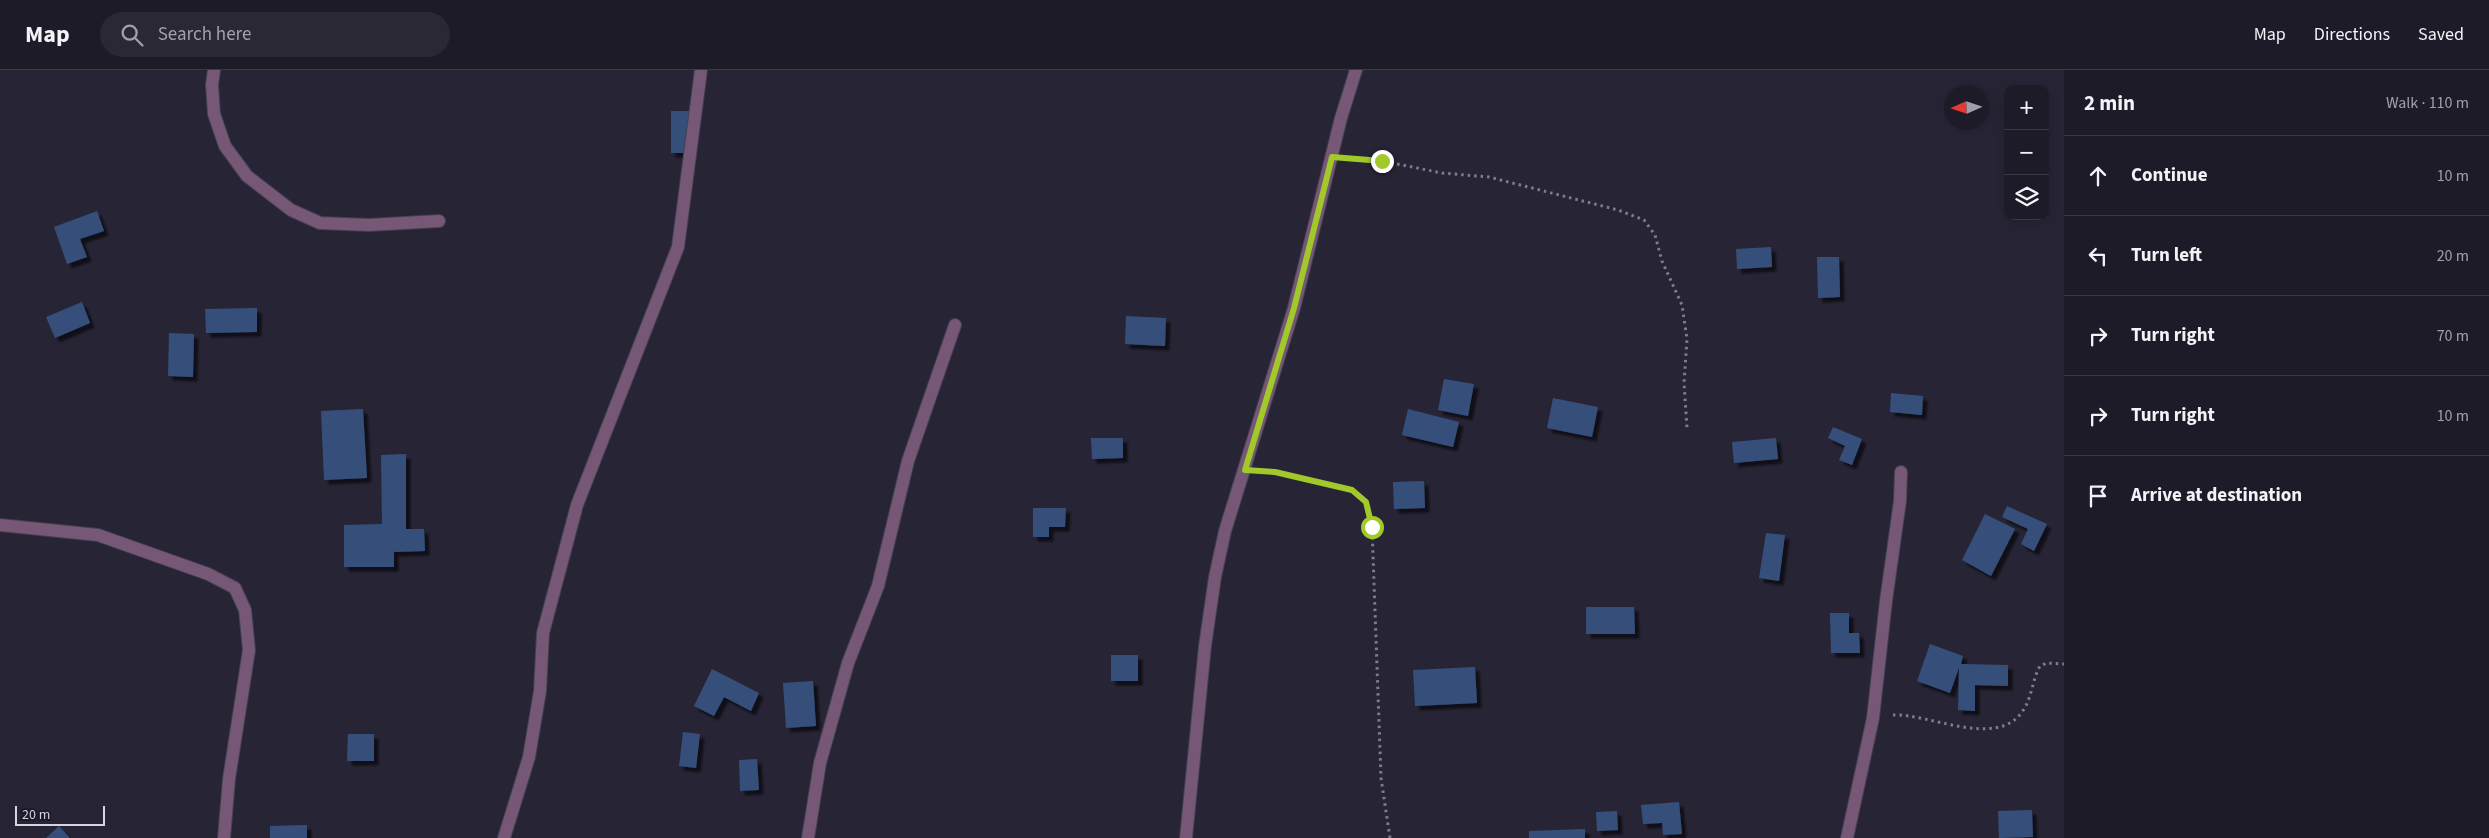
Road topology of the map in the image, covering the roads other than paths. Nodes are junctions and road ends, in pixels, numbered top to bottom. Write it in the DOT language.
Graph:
graph roads {
  1 [pos="214,70"];
  2 [pos="701,70"];
  3 [pos="1356,70"];
  4 [pos="439,221"];
  5 [pos="955,325"];
  6 [pos="1901,472"];
  7 [pos="0,525"];
  8 [pos="224,838"];
  9 [pos="504,838"];
  10 [pos="808,838"];
  11 [pos="1186,838"];
  12 [pos="1847,838"];
  1 -- 4 [label="street"];
  2 -- 9 [label="street"];
  3 -- 11 [label="street"];
  5 -- 10 [label="street"];
  6 -- 12 [label="street"];
  7 -- 8 [label="street"];
}
